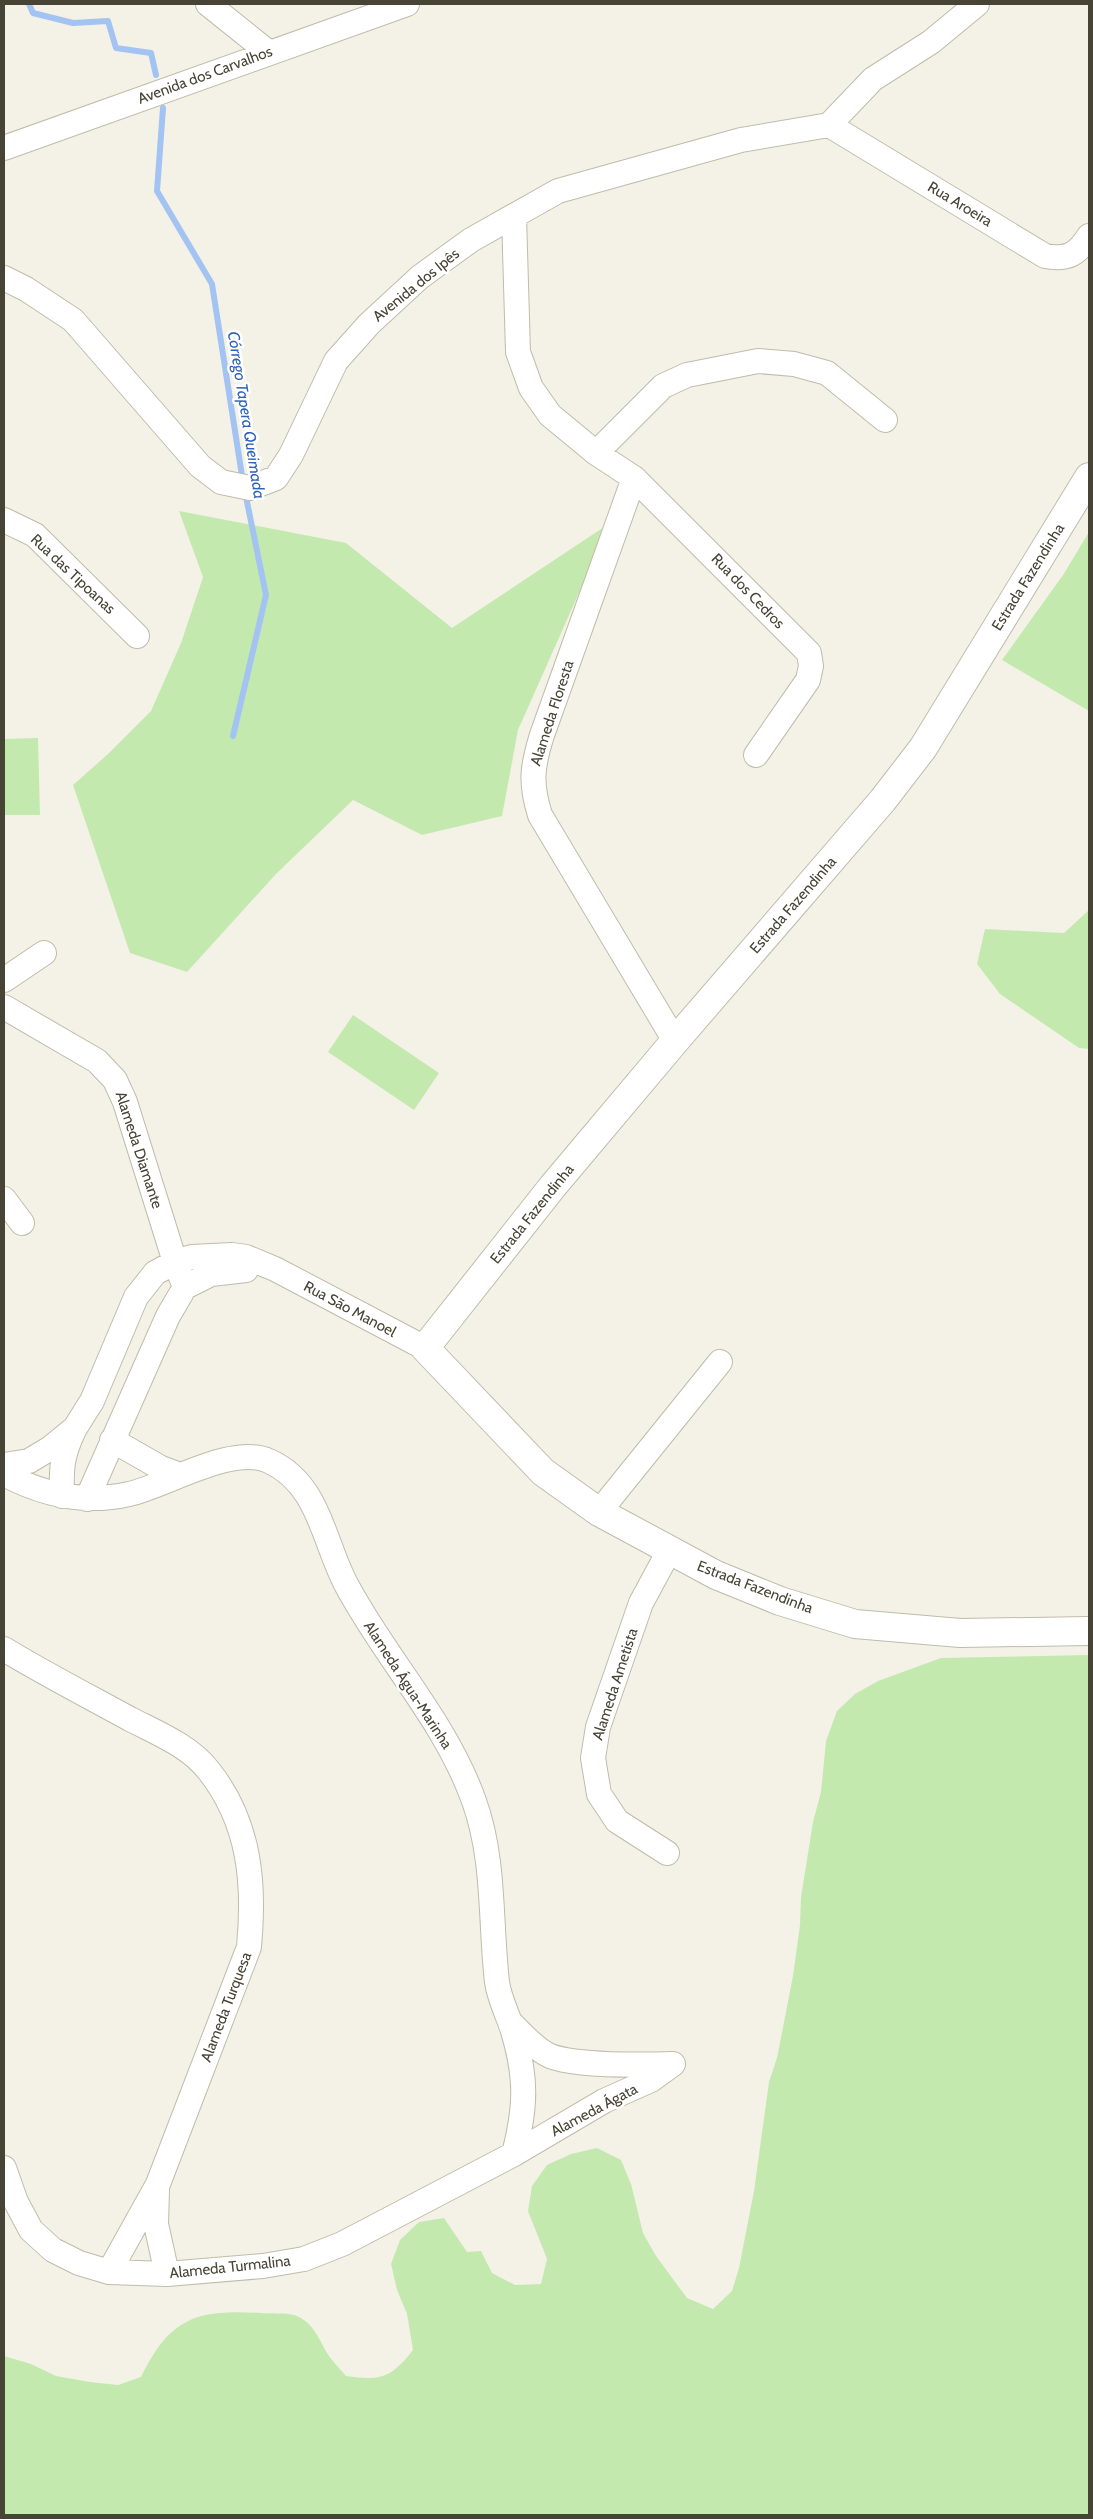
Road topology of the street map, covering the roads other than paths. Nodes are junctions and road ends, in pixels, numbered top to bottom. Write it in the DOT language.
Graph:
graph roads {
  1 [pos="208,4"];
  2 [pos="407,4"];
  3 [pos="977,4"];
  4 [pos="268,52"];
  5 [pos="829,125"];
  6 [pos="4,148"];
  7 [pos="514,216"];
  8 [pos="1089,236"];
  9 [pos="4,278"];
  10 [pos="885,420"];
  11 [pos="596,453"];
  12 [pos="1089,477"];
  13 [pos="634,478"];
  14 [pos="4,520"];
  15 [pos="137,636"];
  16 [pos="756,755"];
  17 [pos="44,953"];
  18 [pos="4,980"];
  19 [pos="4,1007"];
  20 [pos="674,1041"];
  21 [pos="4,1199"];
  22 [pos="22,1222"];
  23 [pos="174,1262"];
  24 [pos="275,1269"];
  25 [pos="185,1287"];
  26 [pos="136,1297"];
  27 [pos="168,1316"];
  28 [pos="425,1348"];
  29 [pos="720,1362"];
  30 [pos="92,1401"];
  31 [pos="122,1418"];
  32 [pos="75,1428"];
  33 [pos="112,1440"];
  34 [pos="4,1465"];
  35 [pos="4,1474"];
  36 [pos="180,1475"];
  37 [pos="62,1496"];
  38 [pos="87,1499"];
  39 [pos="599,1512"];
  40 [pos="669,1551"];
  41 [pos="1089,1631"];
  42 [pos="4,1649"];
  43 [pos="667,1853"];
  44 [pos="510,2023"];
  45 [pos="673,2064"];
  46 [pos="514,2154"];
  47 [pos="4,2168"];
  48 [pos="158,2184"];
  49 [pos="109,2272"];
  50 [pos="167,2274"];
  1 -- 4 [label="street"];
  2 -- 4 [label="street, Avenida dos Carvalhos"];
  3 -- 5 [label="street"];
  4 -- 6 [label="street, Avenida dos Carvalhos"];
  5 -- 7 [label="street, Avenida dos Ipês"];
  5 -- 8 [label="street, Rua Aroeira"];
  7 -- 9 [label="street, Avenida dos Ipês"];
  7 -- 11 [label="street, Rua dos Cedros"];
  10 -- 11 [label="street"];
  11 -- 13 [label="street, Rua dos Cedros"];
  12 -- 20 [label="street, Estrada Fazendinha"];
  13 -- 16 [label="street, Rua dos Cedros"];
  13 -- 20 [label="street, Alameda Floresta"];
  14 -- 15 [label="street, Rua das Tipoanas"];
  17 -- 18 [label="street"];
  19 -- 23 [label="street, Alameda Diamante"];
  20 -- 28 [label="street, Estrada Fazendinha"];
  21 -- 22 [label="street"];
  23 -- 24 [label="street, Rua São Manoel"];
  23 -- 25 [label="street, Alameda Diamante"];
  23 -- 26 [label="street"];
  24 -- 25 [label="street, Rua São Manoel"];
  24 -- 28 [label="street, Rua São Manoel"];
  25 -- 27 [label="street"];
  26 -- 27 [label="street"];
  26 -- 30 [label="street"];
  27 -- 31 [label="street"];
  28 -- 39 [label="street, Estrada Fazendinha"];
  29 -- 39 [label="street"];
  30 -- 31 [label="street"];
  30 -- 32 [label="street"];
  31 -- 33 [label="street"];
  32 -- 34 [label="street"];
  32 -- 37 [label="street"];
  33 -- 36 [label="street"];
  33 -- 38 [label="street"];
  35 -- 37 [label="street, Alameda Água-Marinha"];
  36 -- 38 [label="street, Alameda Água-Marinha"];
  36 -- 44 [label="street, Alameda Água-Marinha"];
  37 -- 38 [label="street, Alameda Água-Marinha"];
  39 -- 40 [label="street, Estrada Fazendinha"];
  40 -- 41 [label="street, Estrada Fazendinha"];
  40 -- 43 [label="street, Alameda Ametista"];
  42 -- 48 [label="street, Alameda Turquesa"];
  44 -- 45 [label="street, Alameda Água-Marinha"];
  44 -- 46 [label="street, Alameda Água-Marinha"];
  45 -- 46 [label="street, Alameda Ágata"];
  46 -- 50 [label="street, Alameda Turmalina"];
  47 -- 49 [label="street, Alameda Turmalina"];
  48 -- 49 [label="street, Alameda Turquesa"];
  48 -- 50 [label="street, Alameda Turquesa"];
  49 -- 50 [label="street, Alameda Turmalina"];
}
